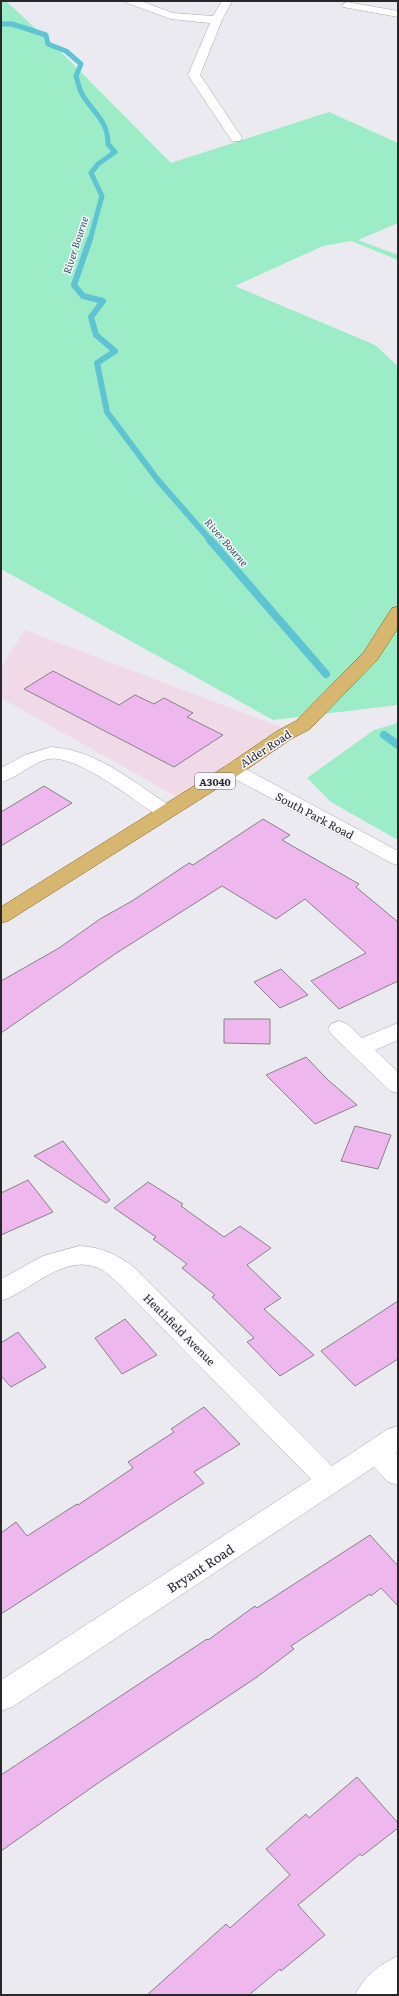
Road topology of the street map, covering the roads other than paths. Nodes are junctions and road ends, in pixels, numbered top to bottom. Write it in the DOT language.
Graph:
graph roads {
  1 [pos="131,1"];
  2 [pos="227,1"];
  3 [pos="347,5"];
  4 [pos="398,14"];
  5 [pos="217,20"];
  6 [pos="236,138"];
  7 [pos="398,612"];
  8 [pos="233,770"];
  9 [pos="1,776"];
  10 [pos="165,812"];
  11 [pos="398,859"];
  12 [pos="1,916"];
  13 [pos="339,1029"];
  14 [pos="398,1031"];
  15 [pos="360,1048"];
  16 [pos="398,1085"];
  17 [pos="1,1291"];
  18 [pos="387,1444"];
  19 [pos="398,1474"];
  20 [pos="331,1482"];
  21 [pos="1,1698"];
  22 [pos="398,1973"];
  23 [pos="372,1995"];
  1 -- 5 [label="street"];
  2 -- 5 [label="street"];
  3 -- 4 [label="street"];
  5 -- 6 [label="street"];
  7 -- 8 [label="main road, Alder Road / A3040"];
  8 -- 10 [label="main road, Alder Road / A3040"];
  8 -- 11 [label="street, South Park Road"];
  9 -- 10 [label="street"];
  10 -- 12 [label="main road, Alder Road / A3040"];
  13 -- 15 [label="street"];
  14 -- 15 [label="street"];
  15 -- 16 [label="street"];
  17 -- 20 [label="street, Heathfield Avenue"];
  18 -- 19 [label="street"];
  18 -- 20 [label="street, Bryant Road"];
  20 -- 21 [label="street, Bryant Road"];
  22 -- 23 [label="street"];
}
